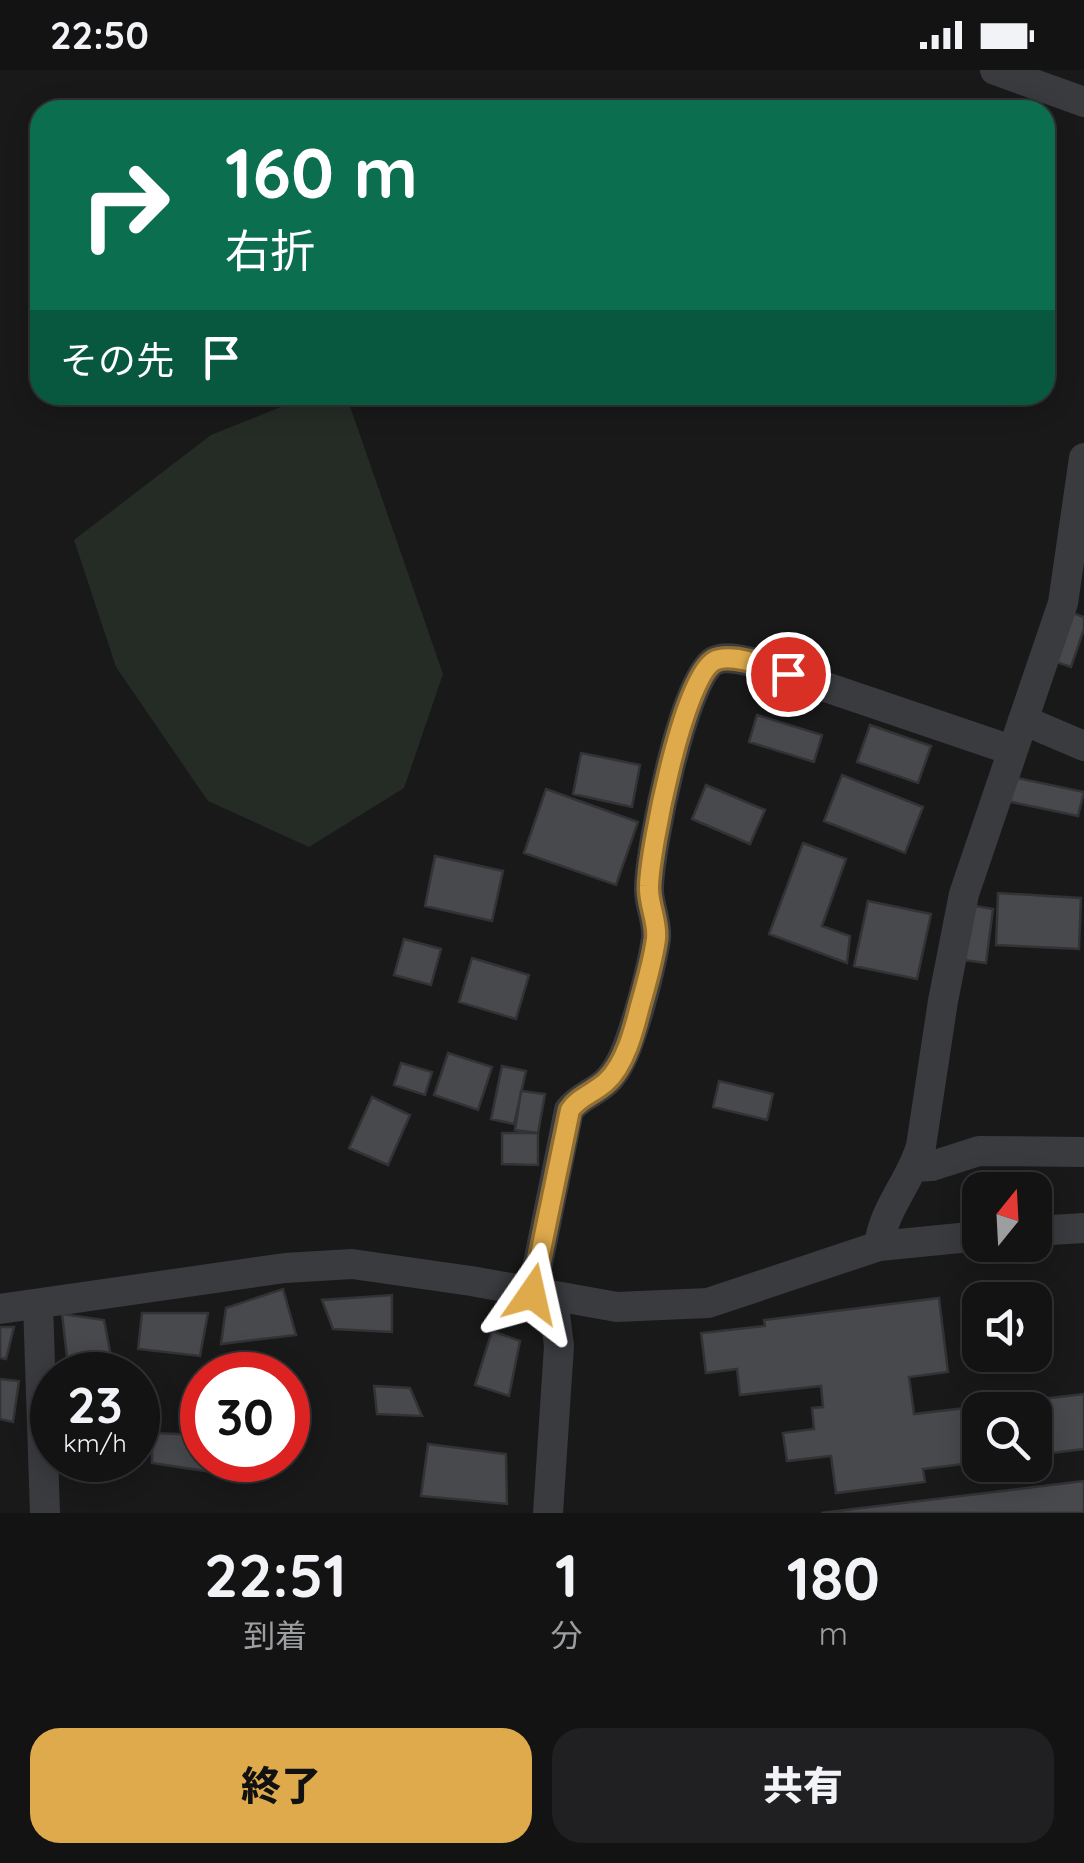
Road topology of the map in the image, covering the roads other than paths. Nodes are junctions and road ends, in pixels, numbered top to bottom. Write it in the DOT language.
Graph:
graph roads {
  1 [pos="995,70"];
  2 [pos="1084,102"];
  3 [pos="1084,458"];
  4 [pos="1023,720"];
  5 [pos="1084,746"];
  6 [pos="1012,750"];
  7 [pos="1084,1152"];
  8 [pos="914,1167"];
  9 [pos="1084,1228"];
  10 [pos="1052,1230"];
  11 [pos="962,1238"];
  12 [pos="879,1246"];
  13 [pos="543,1296"];
  14 [pos="38,1304"];
  15 [pos="0,1309"];
  16 [pos="45,1513"];
  17 [pos="548,1513"];
  1 -- 2 [label="street"];
  3 -- 4 [label="street"];
  4 -- 5 [label="street"];
  4 -- 6 [label="street"];
  6 -- 8 [label="street"];
  6 -- 13 [label="street"];
  7 -- 8 [label="street"];
  8 -- 12 [label="street"];
  9 -- 10 [label="street"];
  11 -- 12 [label="street"];
  12 -- 13 [label="street"];
  13 -- 14 [label="street"];
  13 -- 17 [label="street"];
  14 -- 15 [label="street"];
  14 -- 16 [label="street"];
}
